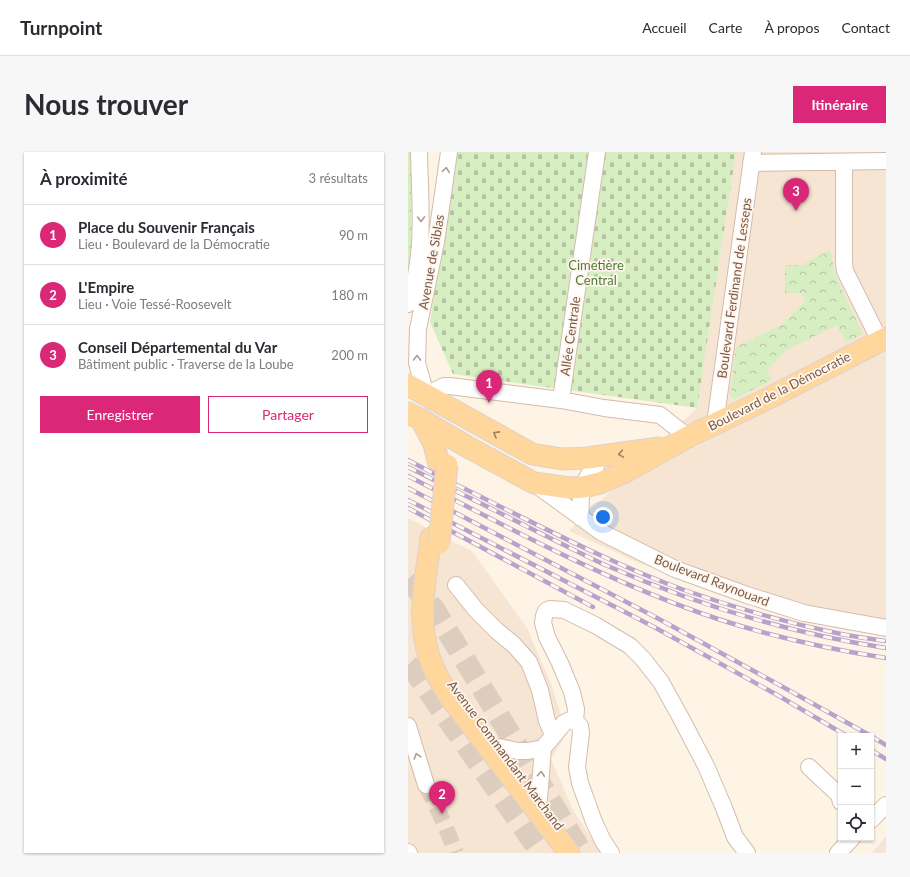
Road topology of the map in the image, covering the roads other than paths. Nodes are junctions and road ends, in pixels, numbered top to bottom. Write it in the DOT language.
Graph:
graph roads {
  1 [pos="419,152"];
  2 [pos="449,152"];
  3 [pos="597,152"];
  4 [pos="752,158"];
  5 [pos="886,161"];
  6 [pos="844,162"];
  7 [pos="420,195"];
  8 [pos="442,196"];
  9 [pos="408,304"];
  10 [pos="883,339"];
  11 [pos="417,390"];
  12 [pos="561,400"];
  13 [pos="414,416"];
  14 [pos="715,424"];
  15 [pos="439,429"];
  16 [pos="681,441"];
  17 [pos="450,456"];
  18 [pos="591,458"];
  19 [pos="534,483"];
  20 [pos="583,487"];
  21 [pos="581,518"];
  22 [pos="435,540"];
  23 [pos="456,585"];
  24 [pos="886,628"];
  25 [pos="575,722"];
  26 [pos="408,726"];
  27 [pos="553,735"];
  28 [pos="499,747"];
  29 [pos="543,748"];
  30 [pos="809,767"];
  31 [pos="426,785"];
  32 [pos="838,794"];
  33 [pos="539,800"];
  34 [pos="886,805"];
  35 [pos="874,817"];
  36 [pos="849,841"];
  37 [pos="568,853"];
  38 [pos="580,853"];
  39 [pos="611,853"];
  40 [pos="747,853"];
  41 [pos="838,853"];
  1 -- 7 [label="street"];
  8 -- 2 [label="street, Avenue de Siblas, one-way"];
  3 -- 12 [label="street, Allée Centrale"];
  4 -- 6 [label="street"];
  4 -- 14 [label="street, Boulevard Ferdinand de Lesseps"];
  5 -- 6 [label="street"];
  6 -- 10 [label="street"];
  7 -- 8 [label="street"];
  7 -- 9 [label="street, one-way"];
  11 -- 8 [label="street, Avenue de Siblas, one-way"];
  10 -- 14 [label="main road, Boulevard de la Démocratie"];
  11 -- 12 [label="street"];
  11 -- 15 [label="main road"];
  18 -- 11 [label="main road, Boulevard de la Démocratie, one-way"];
  12 -- 16 [label="street"];
  13 -- 15 [label="main road, Boulevard de la Démocratie"];
  13 -- 17 [label="main road"];
  14 -- 16 [label="main road, Boulevard de la Démocratie"];
  15 -- 17 [label="main road, Boulevard de la Démocratie"];
  16 -- 18 [label="main road, Boulevard de la Démocratie, one-way"];
  16 -- 20 [label="main road, Boulevard de la Démocratie"];
  17 -- 19 [label="main road, Boulevard de la Démocratie"];
  17 -- 22 [label="main road, Avenue Commandant Marchand, bridge"];
  18 -- 20 [label="street"];
  19 -- 20 [label="main road, Boulevard de la Démocratie"];
  19 -- 21 [label="street, Boulevard Raynouard"];
  20 -- 21 [label="street"];
  21 -- 24 [label="street, Boulevard Raynouard"];
  22 -- 28 [label="main road, Avenue Commandant Marchand"];
  22 -- 37 [label="main road, Avenue Commandant Marchand"];
  23 -- 27 [label="street"];
  25 -- 27 [label="street"];
  25 -- 39 [label="street"];
  25 -- 40 [label="street"];
  31 -- 26 [label="street, one-way"];
  27 -- 29 [label="street"];
  28 -- 29 [label="street"];
  28 -- 33 [label="main road, Avenue Commandant Marchand"];
  33 -- 29 [label="street, one-way"];
  30 -- 32 [label="street"];
  33 -- 38 [label="main road, Avenue Commandant Marchand"];
  34 -- 35 [label="street"];
  36 -- 41 [label="street"];
}
